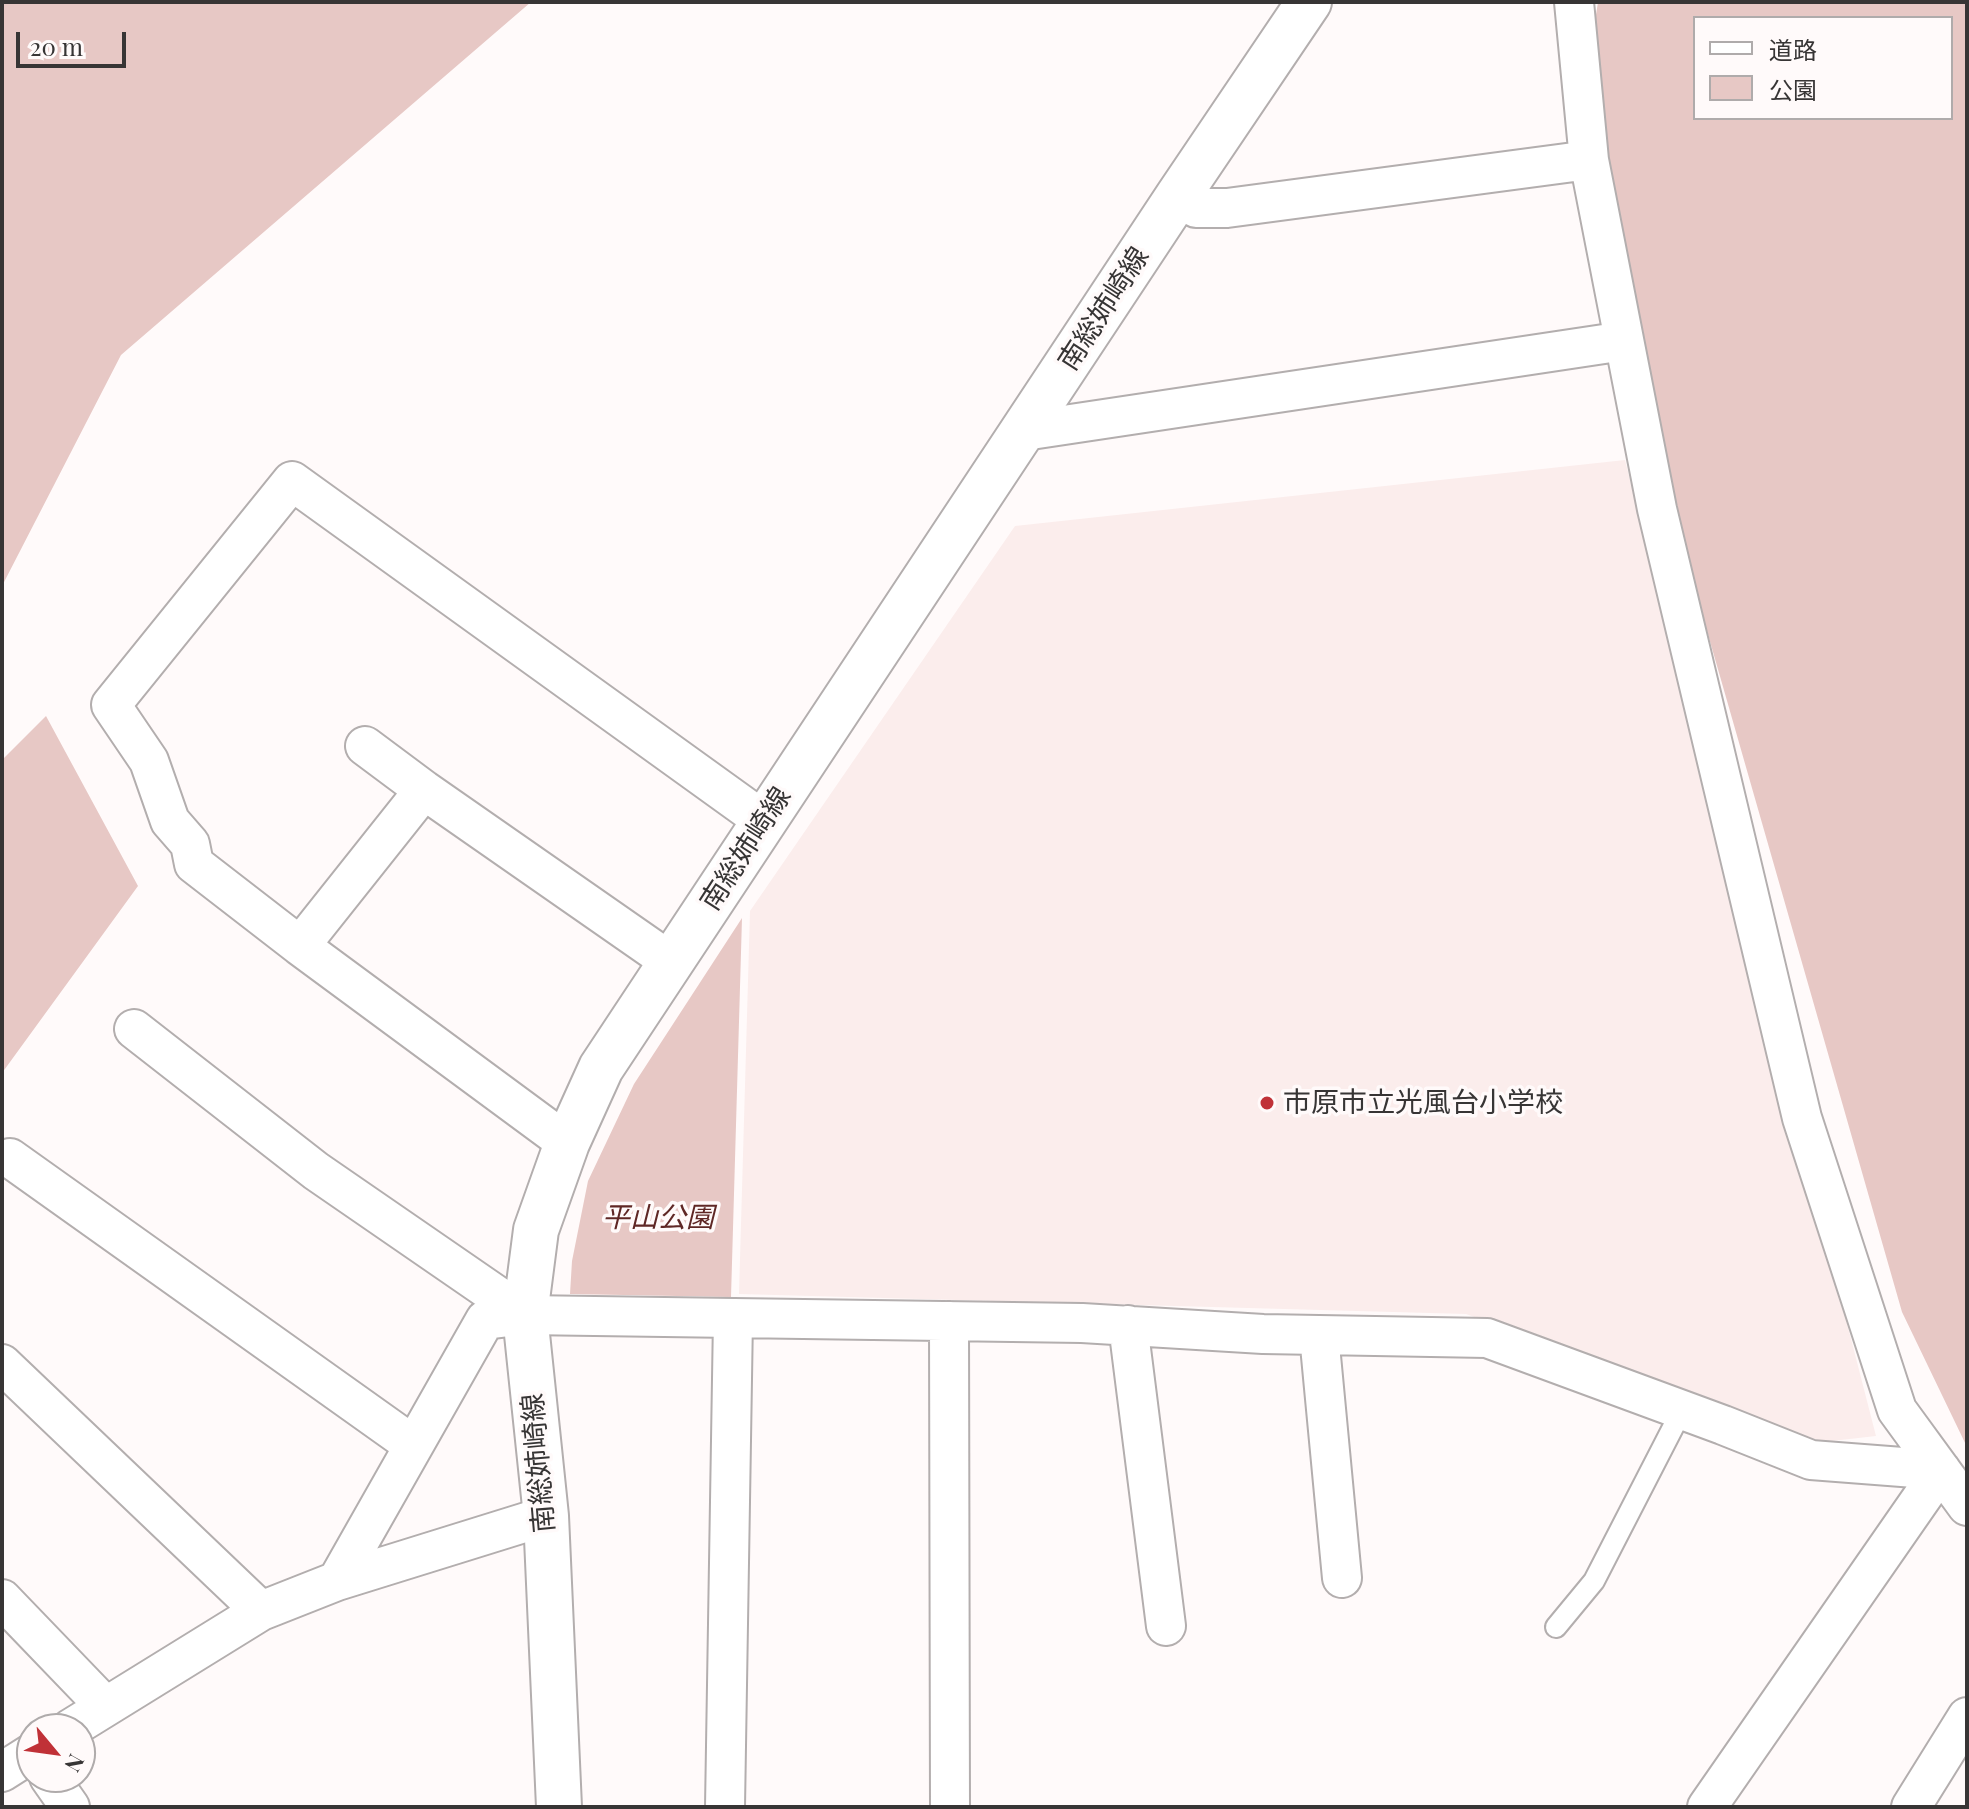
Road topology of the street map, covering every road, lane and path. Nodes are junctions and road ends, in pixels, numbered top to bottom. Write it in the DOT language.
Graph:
graph roads {
  1 [pos="1309,2"];
  2 [pos="1574,2"];
  3 [pos="1589,160"];
  4 [pos="1178,196"];
  5 [pos="1624,341"];
  6 [pos="1024,431"];
  7 [pos="365,746"];
  8 [pos="424,790"];
  9 [pos="764,821"];
  10 [pos="300,946"];
  11 [pos="671,962"];
  12 [pos="134,1029"];
  13 [pos="567,1143"];
  14 [pos="10,1158"];
  15 [pos="525,1315"];
  16 [pos="733,1318"];
  17 [pos="949,1321"];
  18 [pos="1128,1325"];
  19 [pos="1319,1335"];
  20 [pos="2,1364"];
  21 [pos="1682,1410"];
  22 [pos="413,1445"];
  23 [pos="1941,1470"];
  24 [pos="1967,1506"];
  25 [pos="546,1516"];
  26 [pos="1342,1578"];
  27 [pos="337,1581"];
  28 [pos="2,1599"];
  29 [pos="261,1611"];
  30 [pos="1166,1626"];
  31 [pos="1556,1627"];
  32 [pos="105,1706"];
  33 [pos="94,1713"];
  34 [pos="1967,1717"];
  35 [pos="559,1807"];
  36 [pos="725,1807"];
  37 [pos="950,1807"];
  38 [pos="1707,1807"];
  39 [pos="1911,1807"];
  1 -- 4 [label="main road, 南総姉崎線"];
  2 -- 3 [label="street"];
  3 -- 4 [label="street"];
  3 -- 5 [label="street"];
  4 -- 6 [label="main road, 南総姉崎線"];
  5 -- 6 [label="street"];
  5 -- 23 [label="street"];
  6 -- 9 [label="main road, 南総姉崎線"];
  7 -- 8 [label="street"];
  8 -- 10 [label="street"];
  8 -- 11 [label="street"];
  9 -- 10 [label="street"];
  9 -- 11 [label="main road, 南総姉崎線"];
  10 -- 13 [label="street"];
  11 -- 13 [label="main road, 南総姉崎線"];
  12 -- 15 [label="street"];
  13 -- 15 [label="main road, 南総姉崎線"];
  14 -- 22 [label="street"];
  15 -- 16 [label="street"];
  15 -- 22 [label="street"];
  15 -- 25 [label="main road, 南総姉崎線"];
  16 -- 17 [label="street"];
  16 -- 36 [label="street"];
  17 -- 18 [label="street"];
  17 -- 37 [label="street"];
  18 -- 19 [label="street"];
  18 -- 30 [label="street"];
  19 -- 21 [label="street"];
  19 -- 26 [label="street"];
  20 -- 29 [label="street"];
  21 -- 23 [label="street"];
  21 -- 31 [label="lane"];
  22 -- 27 [label="street"];
  23 -- 24 [label="street"];
  23 -- 38 [label="street"];
  25 -- 27 [label="street"];
  25 -- 35 [label="main road, 南総姉崎線"];
  27 -- 29 [label="street"];
  28 -- 32 [label="street"];
  29 -- 32 [label="street"];
  32 -- 33 [label="street"];
  34 -- 39 [label="street"];
}
